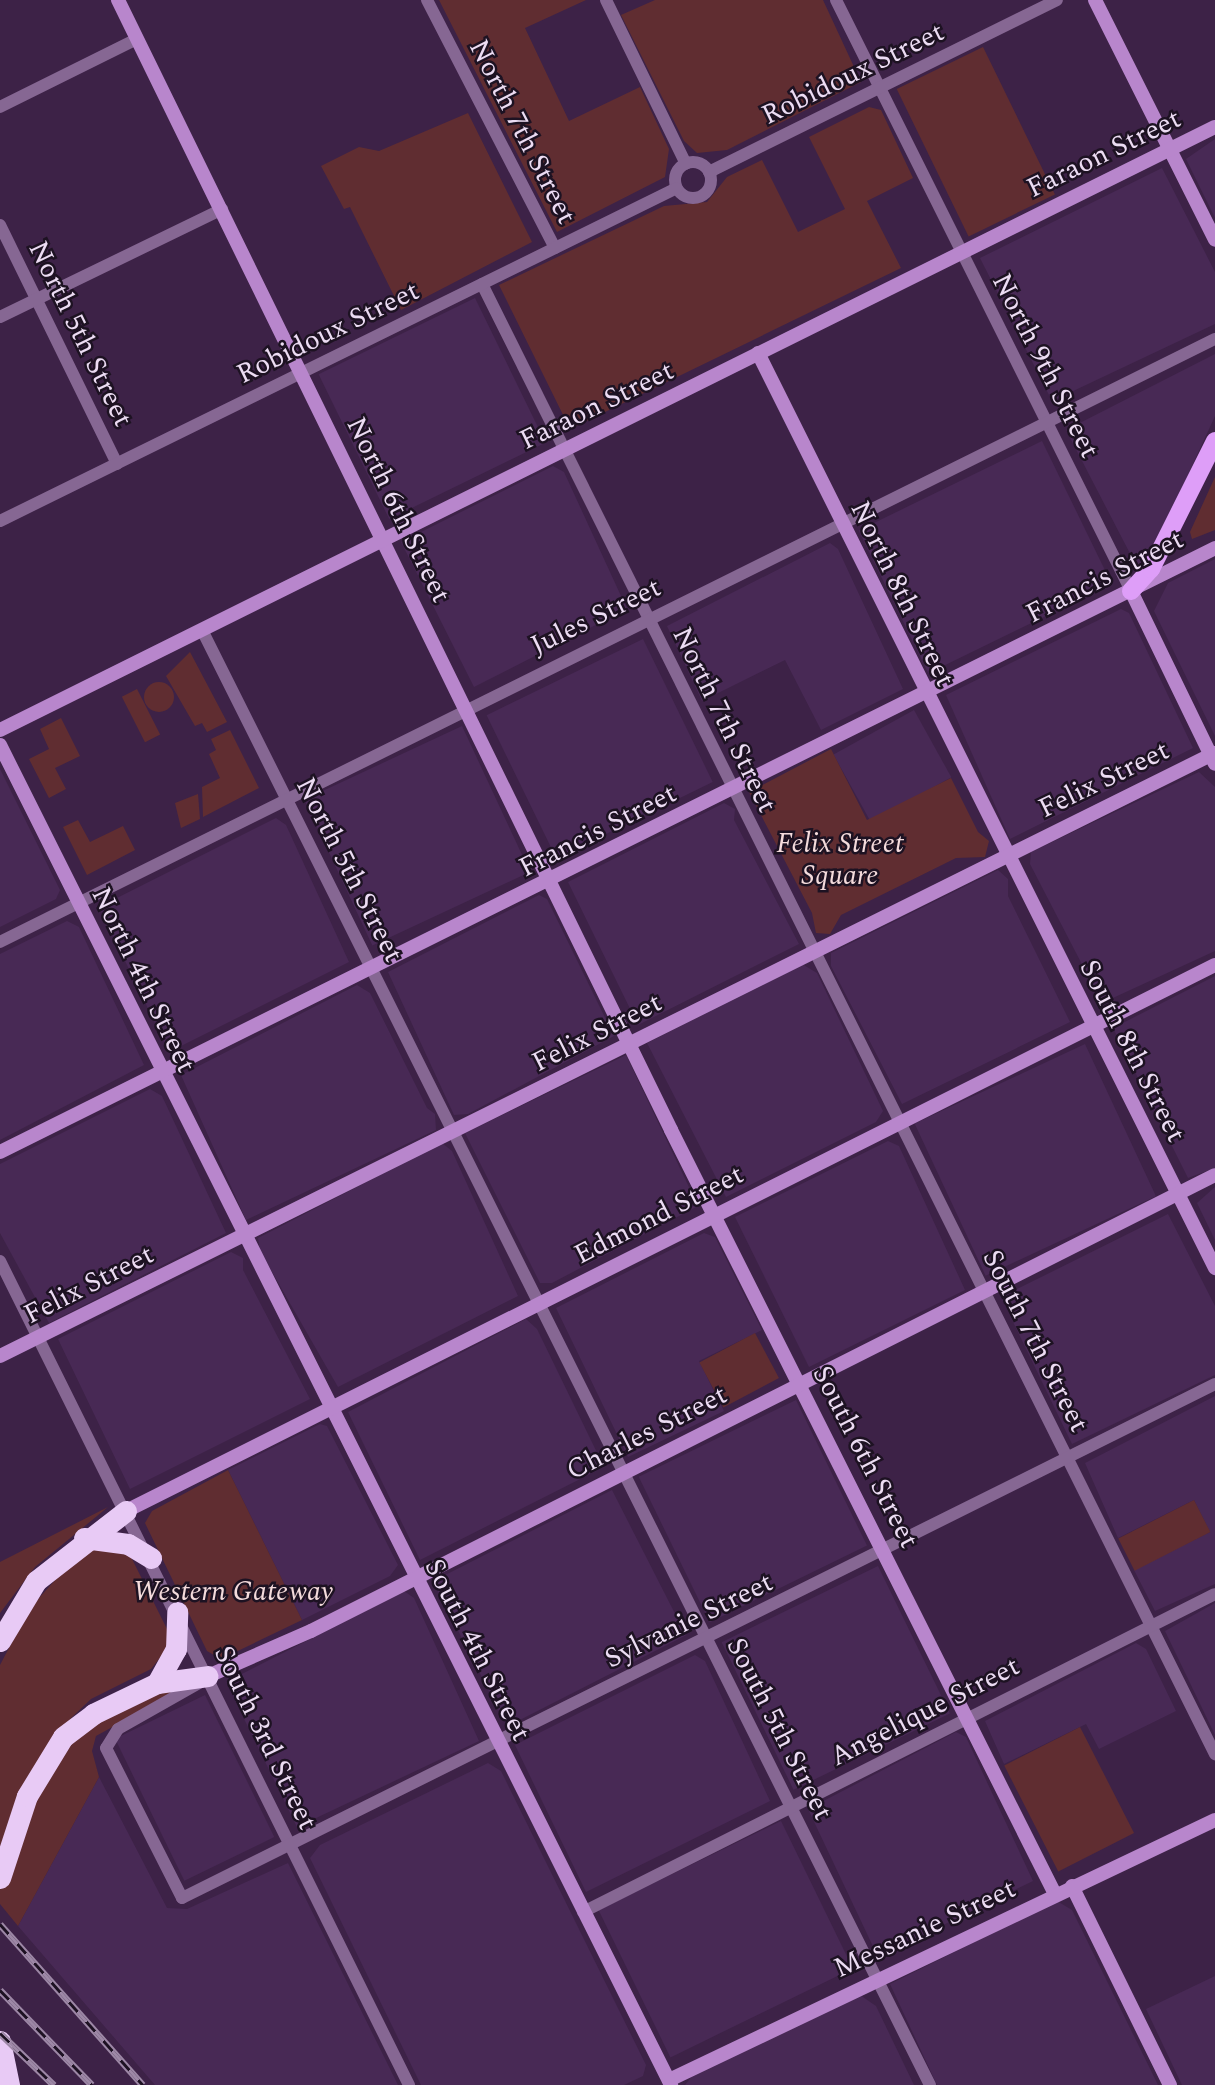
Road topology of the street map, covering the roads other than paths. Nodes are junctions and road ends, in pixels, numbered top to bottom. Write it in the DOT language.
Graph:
graph roads {
  1 [pos="118,0"];
  2 [pos="427,0"];
  3 [pos="606,0"];
  4 [pos="836,0"];
  5 [pos="1057,0"];
  6 [pos="1095,0"];
  7 [pos="138,39"];
  8 [pos="879,88"];
  9 [pos="0,107"];
  10 [pos="1215,127"];
  11 [pos="1170,149"];
  12 [pos="686,164"];
  13 [pos="709,173"];
  14 [pos="677,188"];
  15 [pos="222,209"];
  16 [pos="0,225"];
  17 [pos="1215,240"];
  18 [pos="555,248"];
  19 [pos="960,253"];
  20 [pos="482,284"];
  21 [pos="36,299"];
  22 [pos="0,317"];
  23 [pos="1215,339"];
  24 [pos="758,353"];
  25 [pos="302,373"];
  26 [pos="1046,424"];
  27 [pos="1215,441"];
  28 [pos="564,450"];
  29 [pos="117,464"];
  30 [pos="0,521"];
  31 [pos="840,526"];
  32 [pos="385,539"];
  33 [pos="1215,548"];
  34 [pos="1131,591"];
  35 [pos="647,619"];
  36 [pos="202,630"];
  37 [pos="924,695"];
  38 [pos="468,708"];
  39 [pos="0,730"];
  40 [pos="0,745"];
  41 [pos="1214,757"];
  42 [pos="730,792"];
  43 [pos="285,799"];
  44 [pos="1006,855"];
  45 [pos="554,881"];
  46 [pos="77,904"];
  47 [pos="0,942"];
  48 [pos="811,951"];
  49 [pos="1215,965"];
  50 [pos="371,969"];
  51 [pos="1092,1026"];
  52 [pos="632,1043"];
  53 [pos="162,1073"];
  54 [pos="897,1123"];
  55 [pos="450,1133"];
  56 [pos="0,1152"];
  57 [pos="1215,1175"];
  58 [pos="1177,1194"];
  59 [pos="713,1214"];
  60 [pos="242,1236"];
  61 [pos="0,1261"];
  62 [pos="1215,1268"];
  63 [pos="982,1291"];
  64 [pos="536,1304"];
  65 [pos="38,1338"];
  66 [pos="0,1356"];
  67 [pos="799,1383"];
  68 [pos="1215,1384"];
  69 [pos="327,1408"];
  70 [pos="1067,1458"];
  71 [pos="621,1473"];
  72 [pos="125,1511"];
  73 [pos="84,1538"];
  74 [pos="885,1550"];
  75 [pos="151,1559"];
  76 [pos="414,1579"];
  77 [pos="1215,1594"];
  78 [pos="177,1612"];
  79 [pos="1151,1626"];
  80 [pos="0,1641"];
  81 [pos="705,1641"];
  82 [pos="208,1676"];
  83 [pos="157,1683"];
  84 [pos="970,1717"];
  85 [pos="497,1742"];
  86 [pos="1215,1754"];
  87 [pos="791,1807"];
  88 [pos="1215,1820"];
  89 [pos="290,1844"];
  90 [pos="0,1878"];
  91 [pos="1072,1886"];
  92 [pos="1055,1894"];
  93 [pos="181,1898"];
  94 [pos="583,1912"];
  95 [pos="878,1978"];
  96 [pos="0,2041"];
  97 [pos="666,2083"];
  98 [pos="9,2085"];
  99 [pos="409,2085"];
  100 [pos="930,2085"];
  101 [pos="1170,2085"];
  1 -- 7 [label="main road, North 6th Street"];
  2 -- 18 [label="street, North 7th Street"];
  3 -- 12 [label="street"];
  4 -- 8 [label="street, North 9th Street"];
  5 -- 8 [label="street, Robidoux Street"];
  6 -- 11 [label="main road"];
  7 -- 9 [label="street"];
  7 -- 15 [label="main road, North 6th Street"];
  8 -- 13 [label="street, Robidoux Street"];
  8 -- 19 [label="street, North 9th Street"];
  10 -- 11 [label="main road, Faraon Street"];
  11 -- 17 [label="main road"];
  11 -- 19 [label="main road, Faraon Street"];
  12 -- 13 [label="street"];
  12 -- 14 [label="street"];
  13 -- 14 [label="street"];
  14 -- 18 [label="street, Robidoux Street"];
  15 -- 21 [label="street"];
  15 -- 25 [label="main road, North 6th Street"];
  16 -- 21 [label="street, North 5th Street"];
  18 -- 20 [label="street, Robidoux Street"];
  19 -- 24 [label="main road, Faraon Street"];
  19 -- 26 [label="street, North 9th Street"];
  20 -- 25 [label="street, Robidoux Street"];
  20 -- 28 [label="street, North 7th Street"];
  21 -- 22 [label="street"];
  21 -- 29 [label="street, North 5th Street"];
  23 -- 26 [label="street, Jules Street"];
  24 -- 28 [label="main road, Faraon Street"];
  24 -- 31 [label="main road, North 8th Street"];
  25 -- 29 [label="street, Robidoux Street"];
  25 -- 32 [label="main road, North 6th Street"];
  26 -- 31 [label="street, Jules Street"];
  26 -- 34 [label="street, North 9th Street"];
  27 -- 34 [label="main road"];
  28 -- 32 [label="main road, Faraon Street"];
  28 -- 35 [label="street, North 7th Street"];
  29 -- 30 [label="street, Robidoux Street"];
  31 -- 35 [label="street, Jules Street"];
  31 -- 37 [label="main road, North 8th Street"];
  32 -- 36 [label="main road, Faraon Street"];
  32 -- 38 [label="main road, North 6th Street"];
  33 -- 34 [label="main road, Francis Street"];
  34 -- 37 [label="main road, Francis Street"];
  34 -- 41 [label="main road, North 9th Street"];
  35 -- 38 [label="street, Jules Street"];
  35 -- 42 [label="street, North 7th Street"];
  36 -- 39 [label="main road, Faraon Street"];
  36 -- 43 [label="street, North 5th Street"];
  37 -- 42 [label="main road, Francis Street"];
  37 -- 44 [label="main road, North 8th Street"];
  38 -- 43 [label="street, Jules Street"];
  38 -- 45 [label="main road, North 6th Street"];
  40 -- 46 [label="main road, North 4th Street"];
  41 -- 44 [label="main road, Felix Street"];
  42 -- 45 [label="main road, Francis Street"];
  42 -- 48 [label="street, North 7th Street"];
  43 -- 46 [label="street, Jules Street"];
  43 -- 50 [label="street, North 5th Street"];
  44 -- 48 [label="main road, Felix Street"];
  44 -- 51 [label="main road, South 8th Street"];
  45 -- 50 [label="main road, Francis Street"];
  45 -- 52 [label="main road, North 6th Street"];
  46 -- 47 [label="street, Jules Street"];
  46 -- 53 [label="main road, North 4th Street"];
  48 -- 52 [label="main road, Felix Street"];
  48 -- 54 [label="street, South 7th Street"];
  49 -- 51 [label="main road, Edmond Street"];
  50 -- 53 [label="main road, Francis Street"];
  50 -- 55 [label="street, North 5th Street"];
  51 -- 54 [label="main road, Edmond Street"];
  51 -- 58 [label="main road, South 8th Street"];
  52 -- 55 [label="main road, Felix Street"];
  52 -- 59 [label="main road, South 6th Street"];
  53 -- 56 [label="main road, Francis Street"];
  53 -- 60 [label="main road, North 4th Street"];
  54 -- 59 [label="main road, Edmond Street"];
  54 -- 63 [label="street, South 7th Street"];
  55 -- 60 [label="main road, Felix Street"];
  55 -- 64 [label="street, South 5th Street"];
  57 -- 58 [label="main road, Charles Street"];
  58 -- 62 [label="main road, South 8th Street"];
  58 -- 63 [label="main road, Charles Street"];
  59 -- 64 [label="main road, Edmond Street"];
  59 -- 67 [label="main road, South 6th Street"];
  60 -- 65 [label="main road, Felix Street"];
  60 -- 69 [label="main road, South 4th Street"];
  61 -- 65 [label="street, South 3rd Street"];
  63 -- 67 [label="main road, Charles Street"];
  63 -- 70 [label="street, South 7th Street"];
  64 -- 69 [label="main road, Edmond Street"];
  64 -- 71 [label="street, South 5th Street"];
  65 -- 66 [label="main road, Felix Street"];
  65 -- 72 [label="street, South 3rd Street"];
  67 -- 71 [label="main road, Charles Street"];
  67 -- 74 [label="main road, South 6th Street"];
  68 -- 70 [label="street, Sylvanie Street"];
  69 -- 72 [label="main road, Edmond Street"];
  69 -- 76 [label="main road, South 4th Street"];
  70 -- 74 [label="street, Sylvanie Street"];
  70 -- 79 [label="street, South 7th Street"];
  71 -- 76 [label="main road, Charles Street"];
  71 -- 81 [label="street, South 5th Street"];
  72 -- 73 [label="highway"];
  72 -- 75 [label="street, South 3rd Street"];
  73 -- 75 [label="highway"];
  73 -- 80 [label="highway"];
  74 -- 81 [label="street, Sylvanie Street"];
  74 -- 84 [label="main road, South 6th Street"];
  75 -- 78 [label="street, South 3rd Street"];
  76 -- 82 [label="main road, Charles Street"];
  76 -- 85 [label="main road, South 4th Street"];
  77 -- 79 [label="street, Angelique Street"];
  78 -- 82 [label="street, South 3rd Street"];
  78 -- 83 [label="highway"];
  79 -- 84 [label="street, Angelique Street"];
  79 -- 86 [label="street, South 7th Street"];
  81 -- 85 [label="street, Sylvanie Street"];
  81 -- 87 [label="street, South 5th Street"];
  82 -- 83 [label="highway"];
  82 -- 89 [label="street, South 3rd Street"];
  82 -- 93 [label="street, Charles Street"];
  83 -- 90 [label="highway"];
  84 -- 87 [label="street, Angelique Street"];
  84 -- 92 [label="main road, South 6th Street"];
  85 -- 89 [label="street, Sylvanie Street"];
  85 -- 94 [label="main road, South 4th Street"];
  87 -- 94 [label="street, Angelique Street"];
  87 -- 95 [label="street, South 5th Street"];
  88 -- 91 [label="main road, Messanie Street"];
  89 -- 93 [label="street, Sylvanie Street"];
  89 -- 99 [label="street, South 3rd Street"];
  91 -- 92 [label="main road, Messanie Street"];
  91 -- 101 [label="main road"];
  92 -- 95 [label="main road, Messanie Street"];
  94 -- 97 [label="main road, South 4th Street"];
  95 -- 97 [label="main road, Messanie Street"];
  95 -- 100 [label="street, South 5th Street"];
  96 -- 98 [label="highway"];
}
